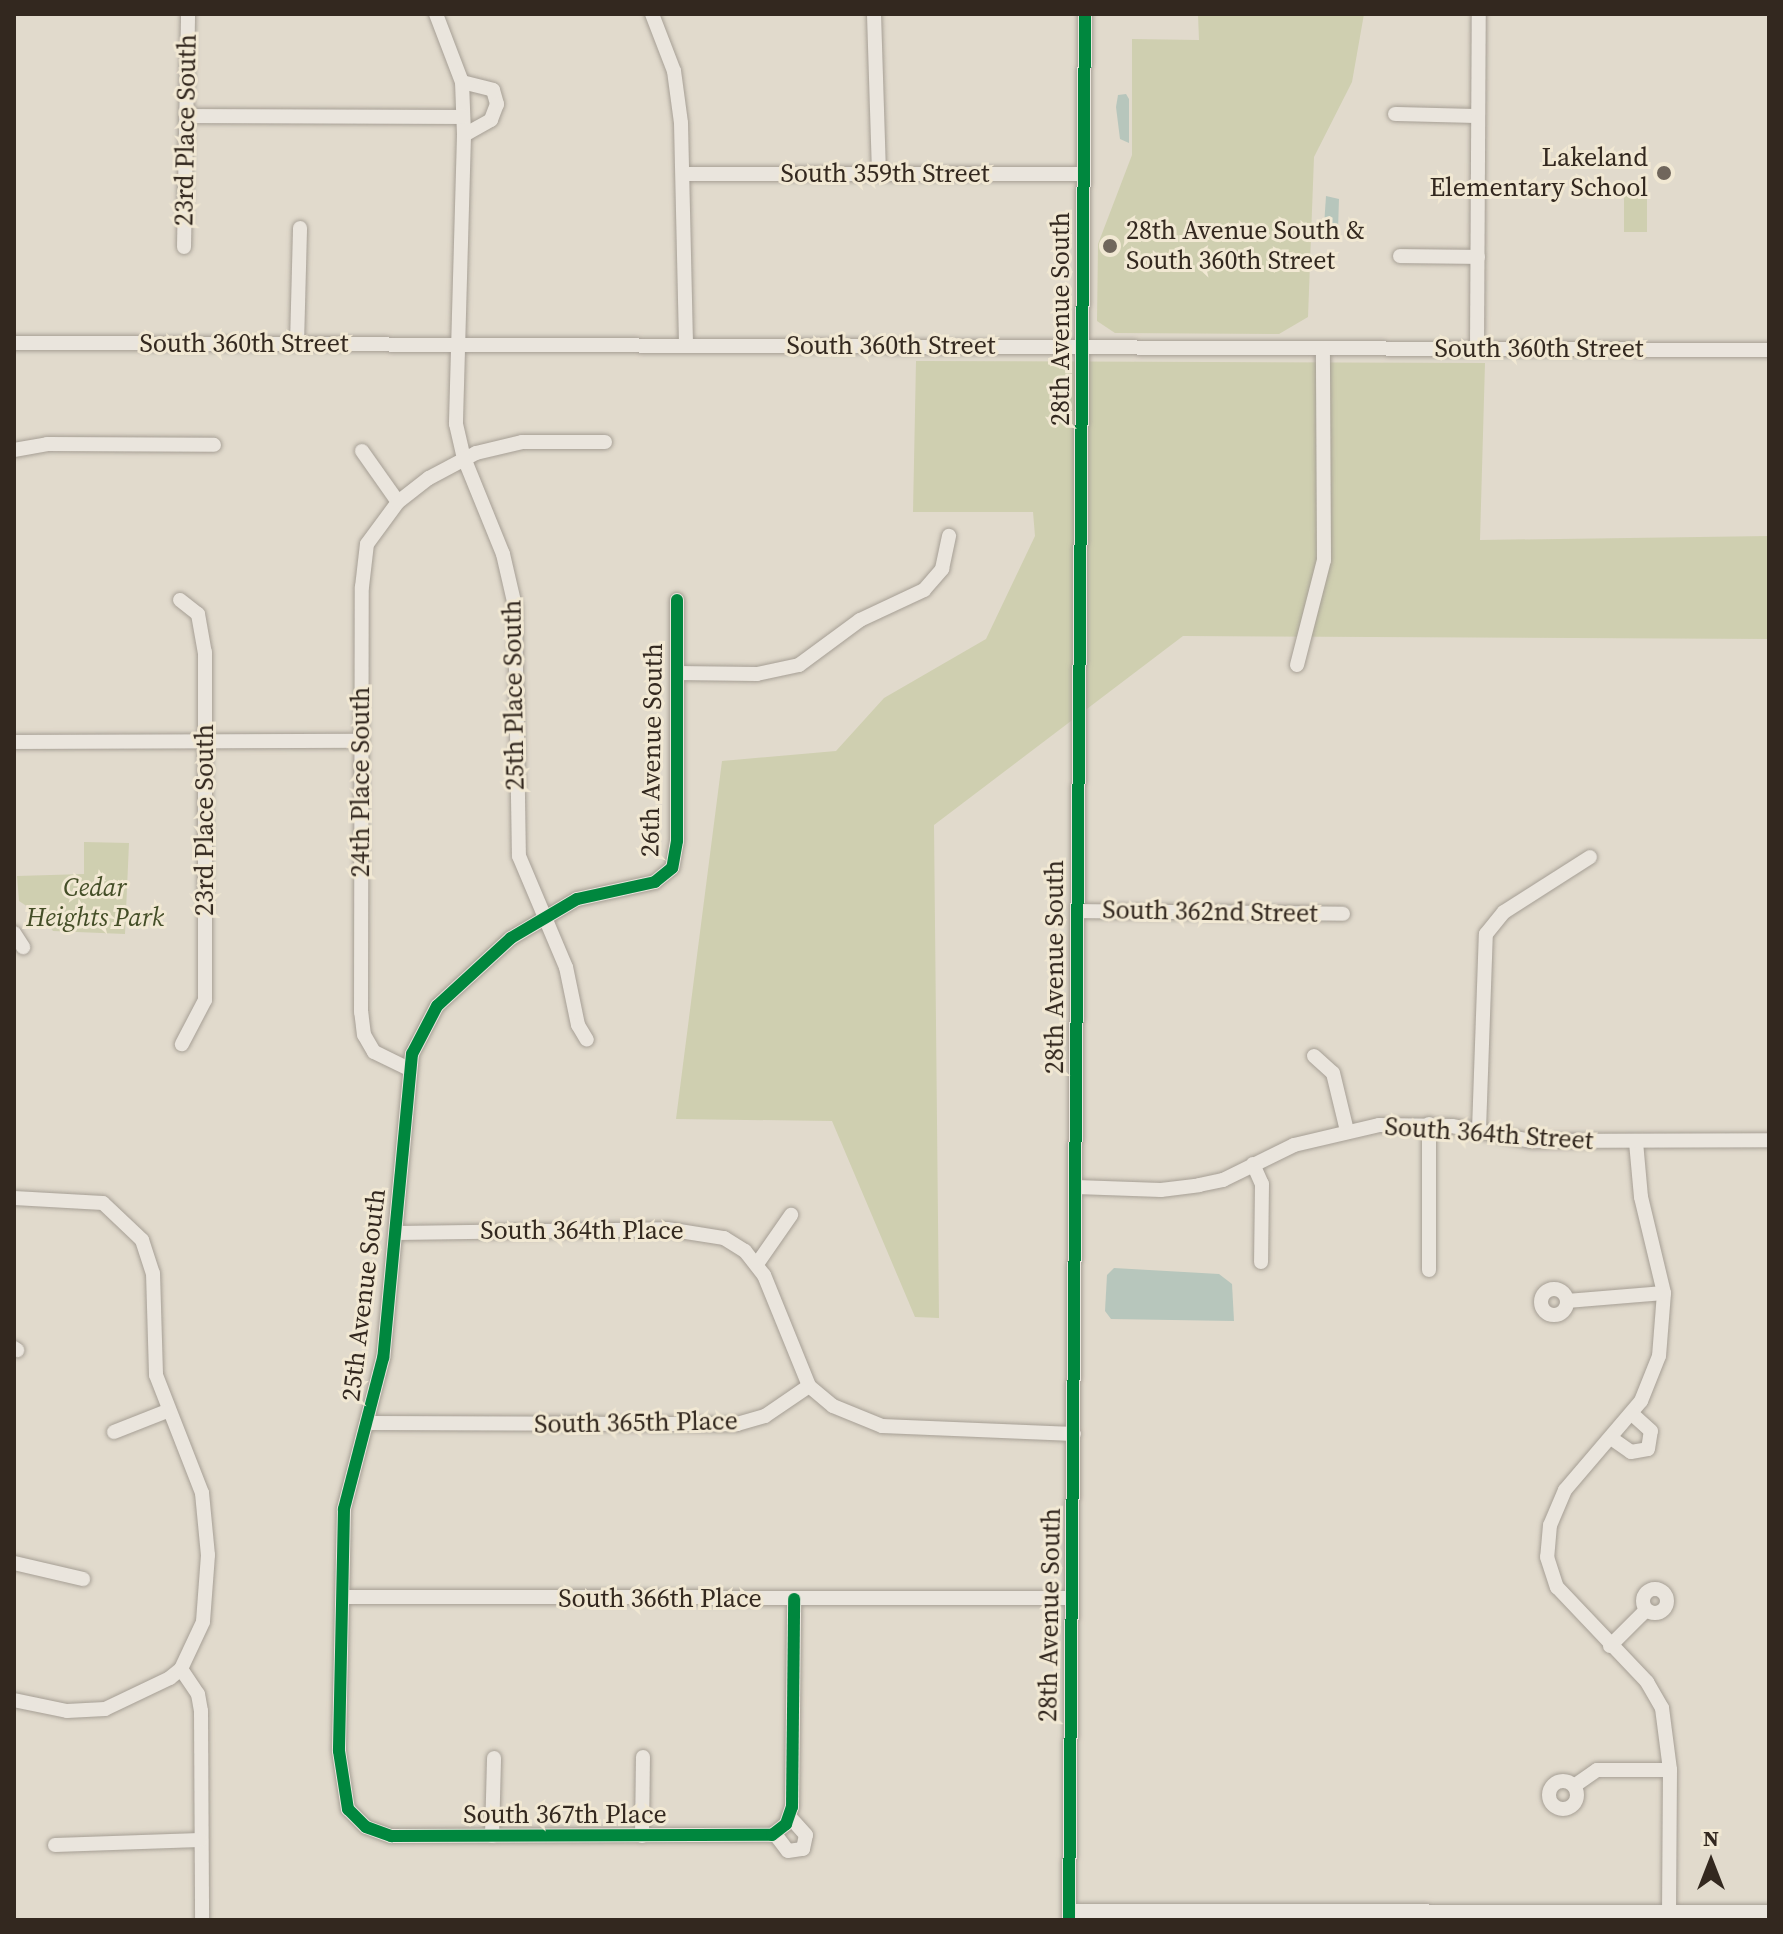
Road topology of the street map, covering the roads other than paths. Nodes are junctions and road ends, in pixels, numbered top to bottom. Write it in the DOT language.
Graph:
graph roads {
  1 [pos="188,14"];
  2 [pos="436,14"];
  3 [pos="652,14"];
  4 [pos="874,14"];
  5 [pos="1085,14"];
  6 [pos="1479,14"];
  7 [pos="462,82"];
  8 [pos="1395,114"];
  9 [pos="186,116"];
  10 [pos="1478,116"];
  11 [pos="463,117"];
  12 [pos="464,135"];
  13 [pos="686,174"];
  14 [pos="879,174"];
  15 [pos="1084,174"];
  16 [pos="300,228"];
  17 [pos="184,247"];
  18 [pos="1400,256"];
  19 [pos="1478,257"];
  20 [pos="14,343"];
  21 [pos="297,344"];
  22 [pos="455,344"];
  23 [pos="686,345"];
  24 [pos="1083,347"];
  25 [pos="1323,348"];
  26 [pos="1477,348"];
  27 [pos="1769,350"];
  28 [pos="605,442"];
  29 [pos="214,445"];
  30 [pos="14,450"];
  31 [pos="362,451"];
  32 [pos="464,458"];
  33 [pos="398,502"];
  34 [pos="949,536"];
  35 [pos="180,600"];
  36 [pos="677,600"];
  37 [pos="1297,665"];
  38 [pos="677,673"];
  39 [pos="205,740"];
  40 [pos="362,741"];
  41 [pos="14,742"];
  42 [pos="1590,857"];
  43 [pos="645,883"];
  44 [pos="1077,911"];
  45 [pos="1343,914"];
  46 [pos="542,918"];
  47 [pos="14,933"];
  48 [pos="23,947"];
  49 [pos="587,1040"];
  50 [pos="182,1044"];
  51 [pos="1314,1056"];
  52 [pos="409,1069"];
  53 [pos="1429,1124"];
  54 [pos="1479,1130"];
  55 [pos="1347,1131"];
  56 [pos="1769,1140"];
  57 [pos="1636,1142"];
  58 [pos="1253,1164"];
  59 [pos="1076,1187"];
  60 [pos="14,1198"];
  61 [pos="791,1215"];
  62 [pos="397,1233"];
  63 [pos="1261,1262"];
  64 [pos="757,1264"];
  65 [pos="1429,1270"];
  66 [pos="1664,1293"];
  67 [pos="1567,1301"];
  68 [pos="809,1386"];
  69 [pos="167,1411"];
  70 [pos="1632,1414"];
  71 [pos="369,1423"];
  72 [pos="114,1432"];
  73 [pos="1074,1434"];
  74 [pos="1611,1438"];
  75 [pos="14,1563"];
  76 [pos="83,1579"];
  77 [pos="344,1597"];
  78 [pos="1072,1598"];
  79 [pos="794,1599"];
  80 [pos="1646,1610"];
  81 [pos="1610,1646"];
  82 [pos="181,1669"];
  83 [pos="14,1700"];
  84 [pos="643,1757"];
  85 [pos="494,1758"];
  86 [pos="1670,1770"];
  87 [pos="1574,1786"];
  88 [pos="348,1809"];
  89 [pos="492,1836"];
  90 [pos="642,1836"];
  91 [pos="200,1840"];
  92 [pos="55,1845"];
  93 [pos="1669,1911"];
  94 [pos="1769,1912"];
  95 [pos="1069,1916"];
  96 [pos="202,1920"];
  1 -- 9 [label="street, 23rd Place South"];
  2 -- 7 [label="street, 25th Place South"];
  3 -- 13 [label="street"];
  4 -- 14 [label="street"];
  5 -- 15 [label="street, 28th Avenue South"];
  6 -- 10 [label="street"];
  7 -- 11 [label="street, 25th Place South"];
  7 -- 12 [label="street"];
  8 -- 10 [label="street"];
  9 -- 11 [label="street"];
  9 -- 17 [label="street, 23rd Place South"];
  10 -- 19 [label="street"];
  11 -- 12 [label="street, 25th Place South"];
  12 -- 22 [label="street, 25th Place South"];
  13 -- 14 [label="street, South 359th Street"];
  13 -- 23 [label="street"];
  14 -- 15 [label="street, South 359th Street"];
  15 -- 24 [label="street, 28th Avenue South"];
  16 -- 21 [label="street"];
  18 -- 19 [label="street"];
  19 -- 26 [label="street"];
  20 -- 21 [label="street, South 360th Street"];
  21 -- 22 [label="street, South 360th Street"];
  22 -- 23 [label="street, South 360th Street"];
  22 -- 32 [label="street, 25th Place South"];
  23 -- 24 [label="street, South 360th Street"];
  24 -- 25 [label="street, South 360th Street"];
  24 -- 44 [label="street, 28th Avenue South"];
  25 -- 26 [label="street, South 360th Street"];
  25 -- 37 [label="street"];
  26 -- 27 [label="street, South 360th Street"];
  28 -- 32 [label="street, 24th Place South"];
  29 -- 30 [label="street"];
  31 -- 33 [label="street"];
  32 -- 33 [label="street, 24th Place South"];
  32 -- 46 [label="street, 25th Place South"];
  33 -- 40 [label="street, 24th Place South"];
  34 -- 38 [label="street"];
  35 -- 39 [label="street, 23rd Place South"];
  36 -- 38 [label="street, 26th Avenue South"];
  38 -- 43 [label="street, 26th Avenue South"];
  39 -- 40 [label="street"];
  39 -- 41 [label="street"];
  39 -- 50 [label="street, 23rd Place South"];
  40 -- 52 [label="street, 24th Place South"];
  42 -- 54 [label="street"];
  43 -- 46 [label="street, 25th Avenue South"];
  44 -- 45 [label="street, South 362nd Street"];
  44 -- 59 [label="street, 28th Avenue South"];
  46 -- 49 [label="street, 25th Place South"];
  46 -- 52 [label="street, 25th Avenue South"];
  47 -- 48 [label="street"];
  51 -- 55 [label="street"];
  52 -- 62 [label="street, 25th Avenue South"];
  53 -- 54 [label="street, South 364th Street"];
  53 -- 55 [label="street, South 364th Street"];
  53 -- 65 [label="street"];
  54 -- 57 [label="street, South 364th Street"];
  55 -- 58 [label="street, South 364th Street"];
  56 -- 57 [label="street, South 364th Street"];
  57 -- 66 [label="street"];
  58 -- 59 [label="street, South 364th Street"];
  58 -- 63 [label="street"];
  59 -- 73 [label="street, 28th Avenue South"];
  60 -- 69 [label="street"];
  61 -- 64 [label="street"];
  62 -- 64 [label="street, South 364th Place"];
  62 -- 71 [label="street, 25th Avenue South"];
  64 -- 68 [label="street"];
  66 -- 67 [label="street"];
  66 -- 70 [label="street"];
  68 -- 71 [label="street, South 365th Place"];
  68 -- 73 [label="street"];
  69 -- 72 [label="street"];
  69 -- 82 [label="street"];
  70 -- 74 [label="street"];
  70 -- 74 [label="street"];
  71 -- 77 [label="street, 25th Avenue South"];
  73 -- 78 [label="street, 28th Avenue South"];
  74 -- 81 [label="street"];
  75 -- 76 [label="street"];
  77 -- 79 [label="street, South 366th Place"];
  77 -- 88 [label="street, 25th Avenue South"];
  78 -- 79 [label="street, South 366th Place"];
  78 -- 95 [label="street, 28th Avenue South"];
  79 -- 90 [label="street, South 367th Place"];
  80 -- 81 [label="street"];
  81 -- 86 [label="street"];
  82 -- 83 [label="street"];
  82 -- 91 [label="street"];
  84 -- 90 [label="street"];
  85 -- 89 [label="street"];
  86 -- 87 [label="street"];
  86 -- 93 [label="street"];
  88 -- 89 [label="street, South 367th Place"];
  89 -- 90 [label="street, South 367th Place"];
  91 -- 92 [label="street"];
  91 -- 96 [label="street"];
  93 -- 94 [label="street"];
  93 -- 95 [label="street"];
}
